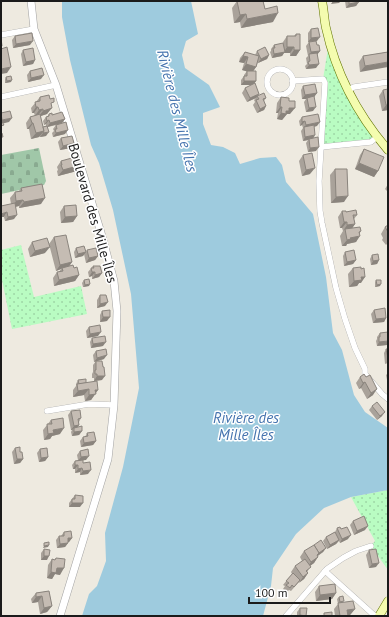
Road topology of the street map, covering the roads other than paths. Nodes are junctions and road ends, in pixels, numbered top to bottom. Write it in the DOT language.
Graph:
graph roads {
  1 [pos="31,1"];
  2 [pos="322,1"];
  3 [pos="34,29"];
  4 [pos="1,36"];
  5 [pos="292,81"];
  6 [pos="388,82"];
  7 [pos="56,85"];
  8 [pos="348,90"];
  9 [pos="1,97"];
  10 [pos="378,137"];
  11 [pos="321,147"];
  12 [pos="388,150"];
  13 [pos="388,399"];
  14 [pos="114,405"];
  15 [pos="47,411"];
  16 [pos="371,546"];
  17 [pos="325,572"];
  18 [pos="388,601"];
  19 [pos="60,616"];
  20 [pos="286,616"];
  21 [pos="376,616"];
  22 [pos="379,616"];
  1 -- 3 [label="street, Boulevard des Mille-Îles"];
  2 -- 8 [label="main road"];
  3 -- 4 [label="street"];
  3 -- 7 [label="street, Boulevard des Mille-Îles"];
  5 -- 5 [label="street"];
  5 -- 11 [label="street"];
  6 -- 8 [label="street"];
  7 -- 9 [label="street"];
  7 -- 14 [label="street, Boulevard des Mille-Îles"];
  8 -- 10 [label="main road"];
  10 -- 11 [label="street"];
  10 -- 12 [label="main road"];
  11 -- 13 [label="street"];
  14 -- 15 [label="street"];
  14 -- 19 [label="street, Boulevard des Mille-Îles"];
  16 -- 17 [label="street"];
  17 -- 20 [label="street"];
  17 -- 21 [label="street"];
  18 -- 22 [label="main road"];
}
